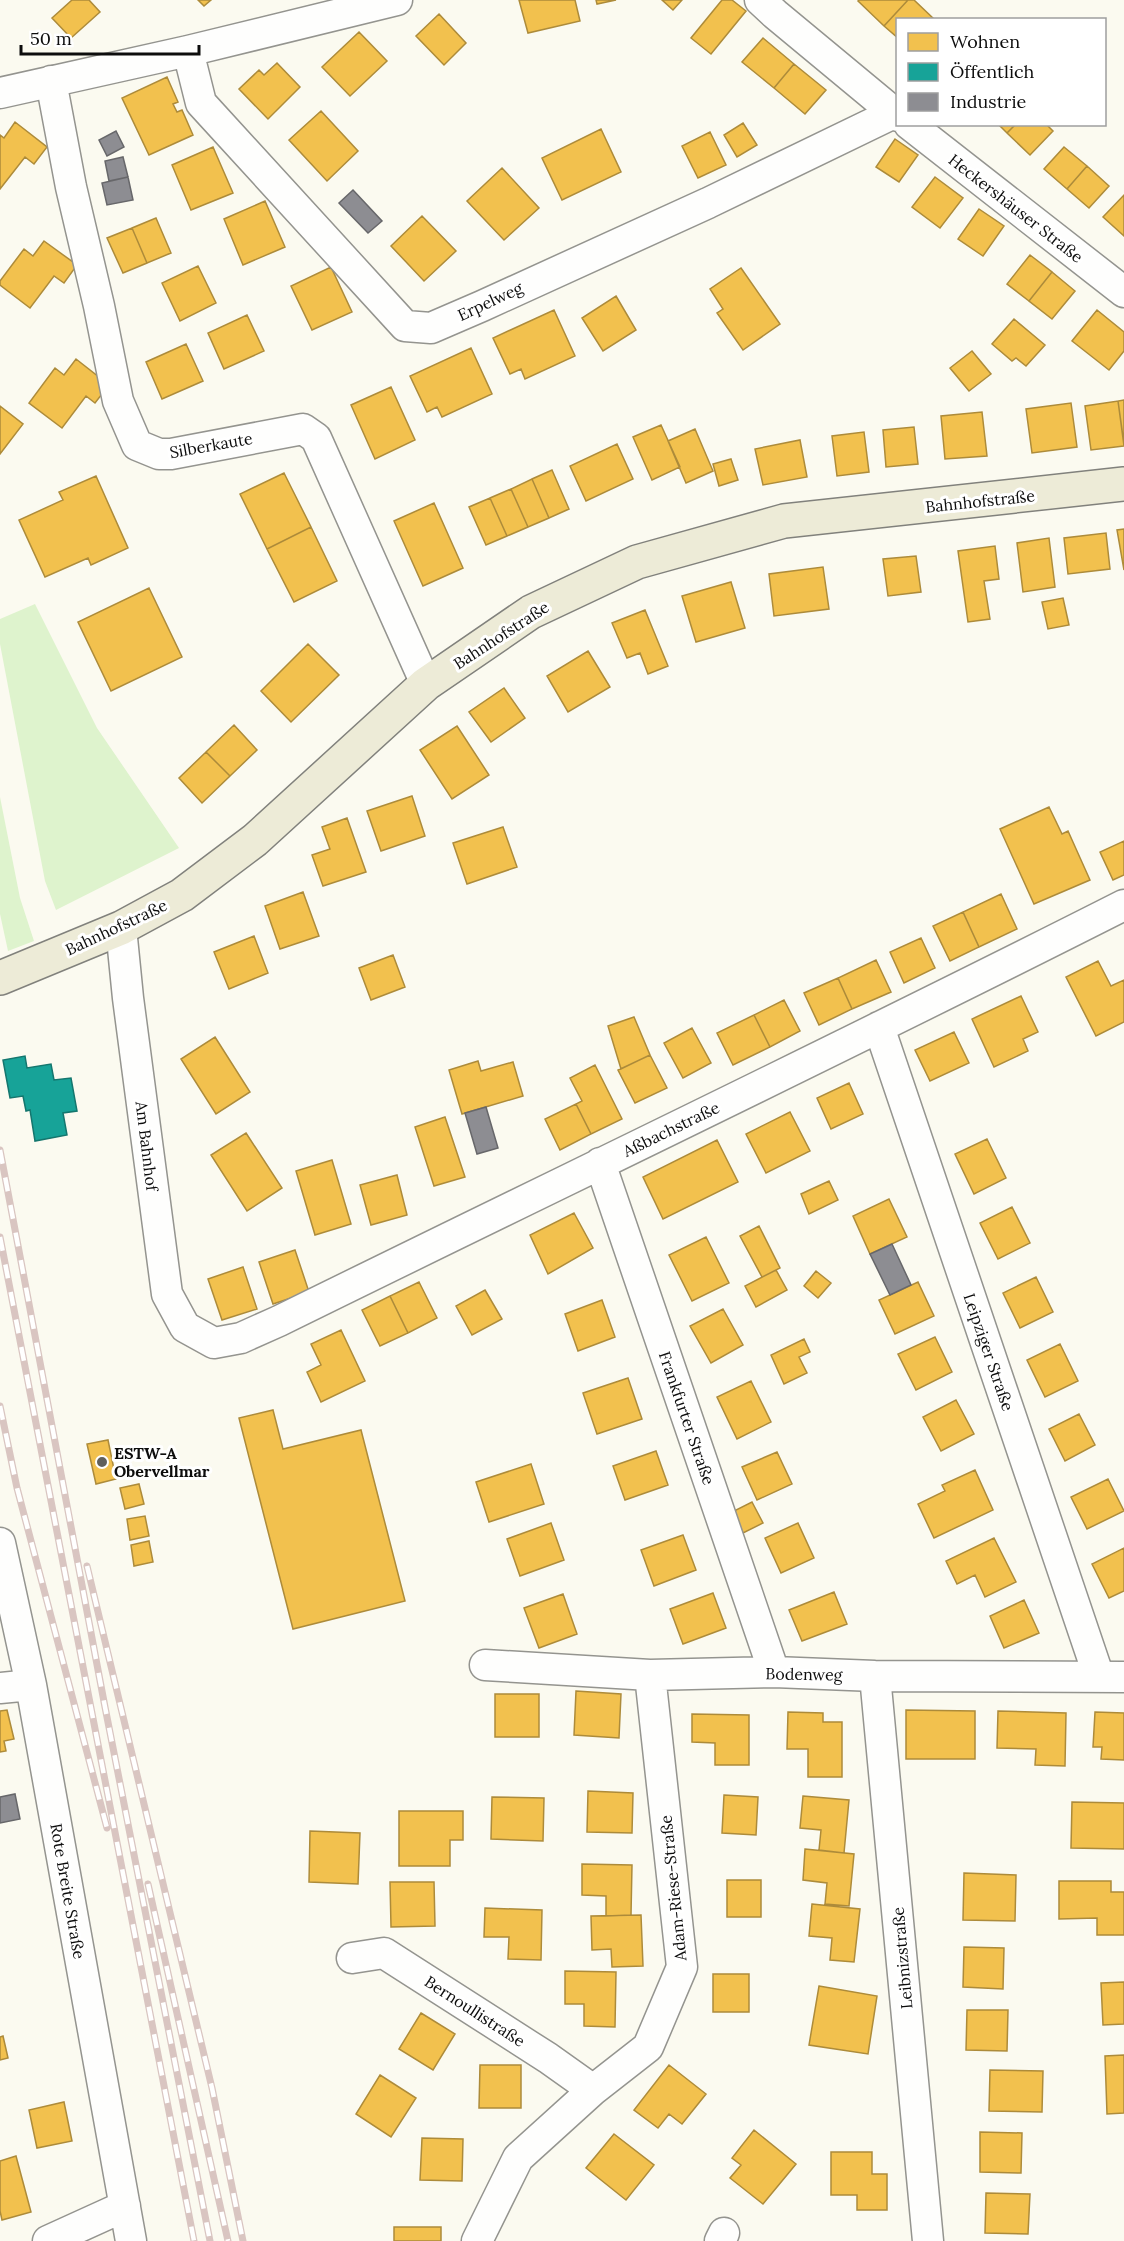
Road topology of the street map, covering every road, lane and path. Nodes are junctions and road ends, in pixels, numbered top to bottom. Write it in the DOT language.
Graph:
graph roads {
  1 [pos="397,0"];
  2 [pos="760,0"];
  3 [pos="188,51"];
  4 [pos="51,81"];
  5 [pos="0,93"];
  6 [pos="896,115"];
  7 [pos="896,120"];
  8 [pos="910,126"];
  9 [pos="1124,292"];
  10 [pos="1124,484"];
  11 [pos="426,684"];
  12 [pos="1124,905"];
  13 [pos="122,928"];
  14 [pos="0,978"];
  15 [pos="879,1027"];
  16 [pos="600,1163"];
  17 [pos="214,1343"];
  18 [pos="0,1543"];
  19 [pos="485,1665"];
  20 [pos="774,1672"];
  21 [pos="650,1675"];
  22 [pos="875,1676"];
  23 [pos="1112,1677"];
  24 [pos="31,1685"];
  25 [pos="0,1688"];
  26 [pos="352,1958"];
  27 [pos="593,2090"];
  28 [pos="125,2206"];
  29 [pos="48,2241"];
  30 [pos="131,2241"];
  31 [pos="477,2241"];
  32 [pos="928,2241"];
  1 -- 3 [label="street"];
  2 -- 6 [label="street, Heckershäuser Straße"];
  3 -- 4 [label="street"];
  3 -- 7 [label="street, Erpelweg"];
  4 -- 5 [label="street"];
  4 -- 11 [label="street, Silberkaute"];
  8 -- 9 [label="street, Heckershäuser Straße"];
  10 -- 11 [label="main road, Bahnhofstraße"];
  11 -- 13 [label="main road, Bahnhofstraße"];
  12 -- 15 [label="street, Aßbachstraße"];
  13 -- 14 [label="main road, Bahnhofstraße"];
  13 -- 17 [label="street, Am Bahnhof"];
  15 -- 16 [label="street, Aßbachstraße"];
  15 -- 23 [label="street, Leipziger Straße"];
  16 -- 17 [label="street, Aßbachstraße"];
  16 -- 20 [label="street, Frankfurter Straße"];
  18 -- 24 [label="street, Rote Breite Straße"];
  19 -- 21 [label="street, Bodenweg"];
  20 -- 21 [label="street, Bodenweg"];
  20 -- 22 [label="street, Bodenweg"];
  21 -- 27 [label="street, Adam-Riese-Straße"];
  22 -- 23 [label="street, Bodenweg"];
  22 -- 32 [label="street, Leibnizstraße"];
  24 -- 25 [label="street"];
  24 -- 28 [label="street, Rote Breite Straße"];
  26 -- 27 [label="street, Bernoullistraße"];
  27 -- 31 [label="street, Adam-Riese-Straße"];
  28 -- 29 [label="street"];
  28 -- 30 [label="street, Rote Breite Straße"];
}
